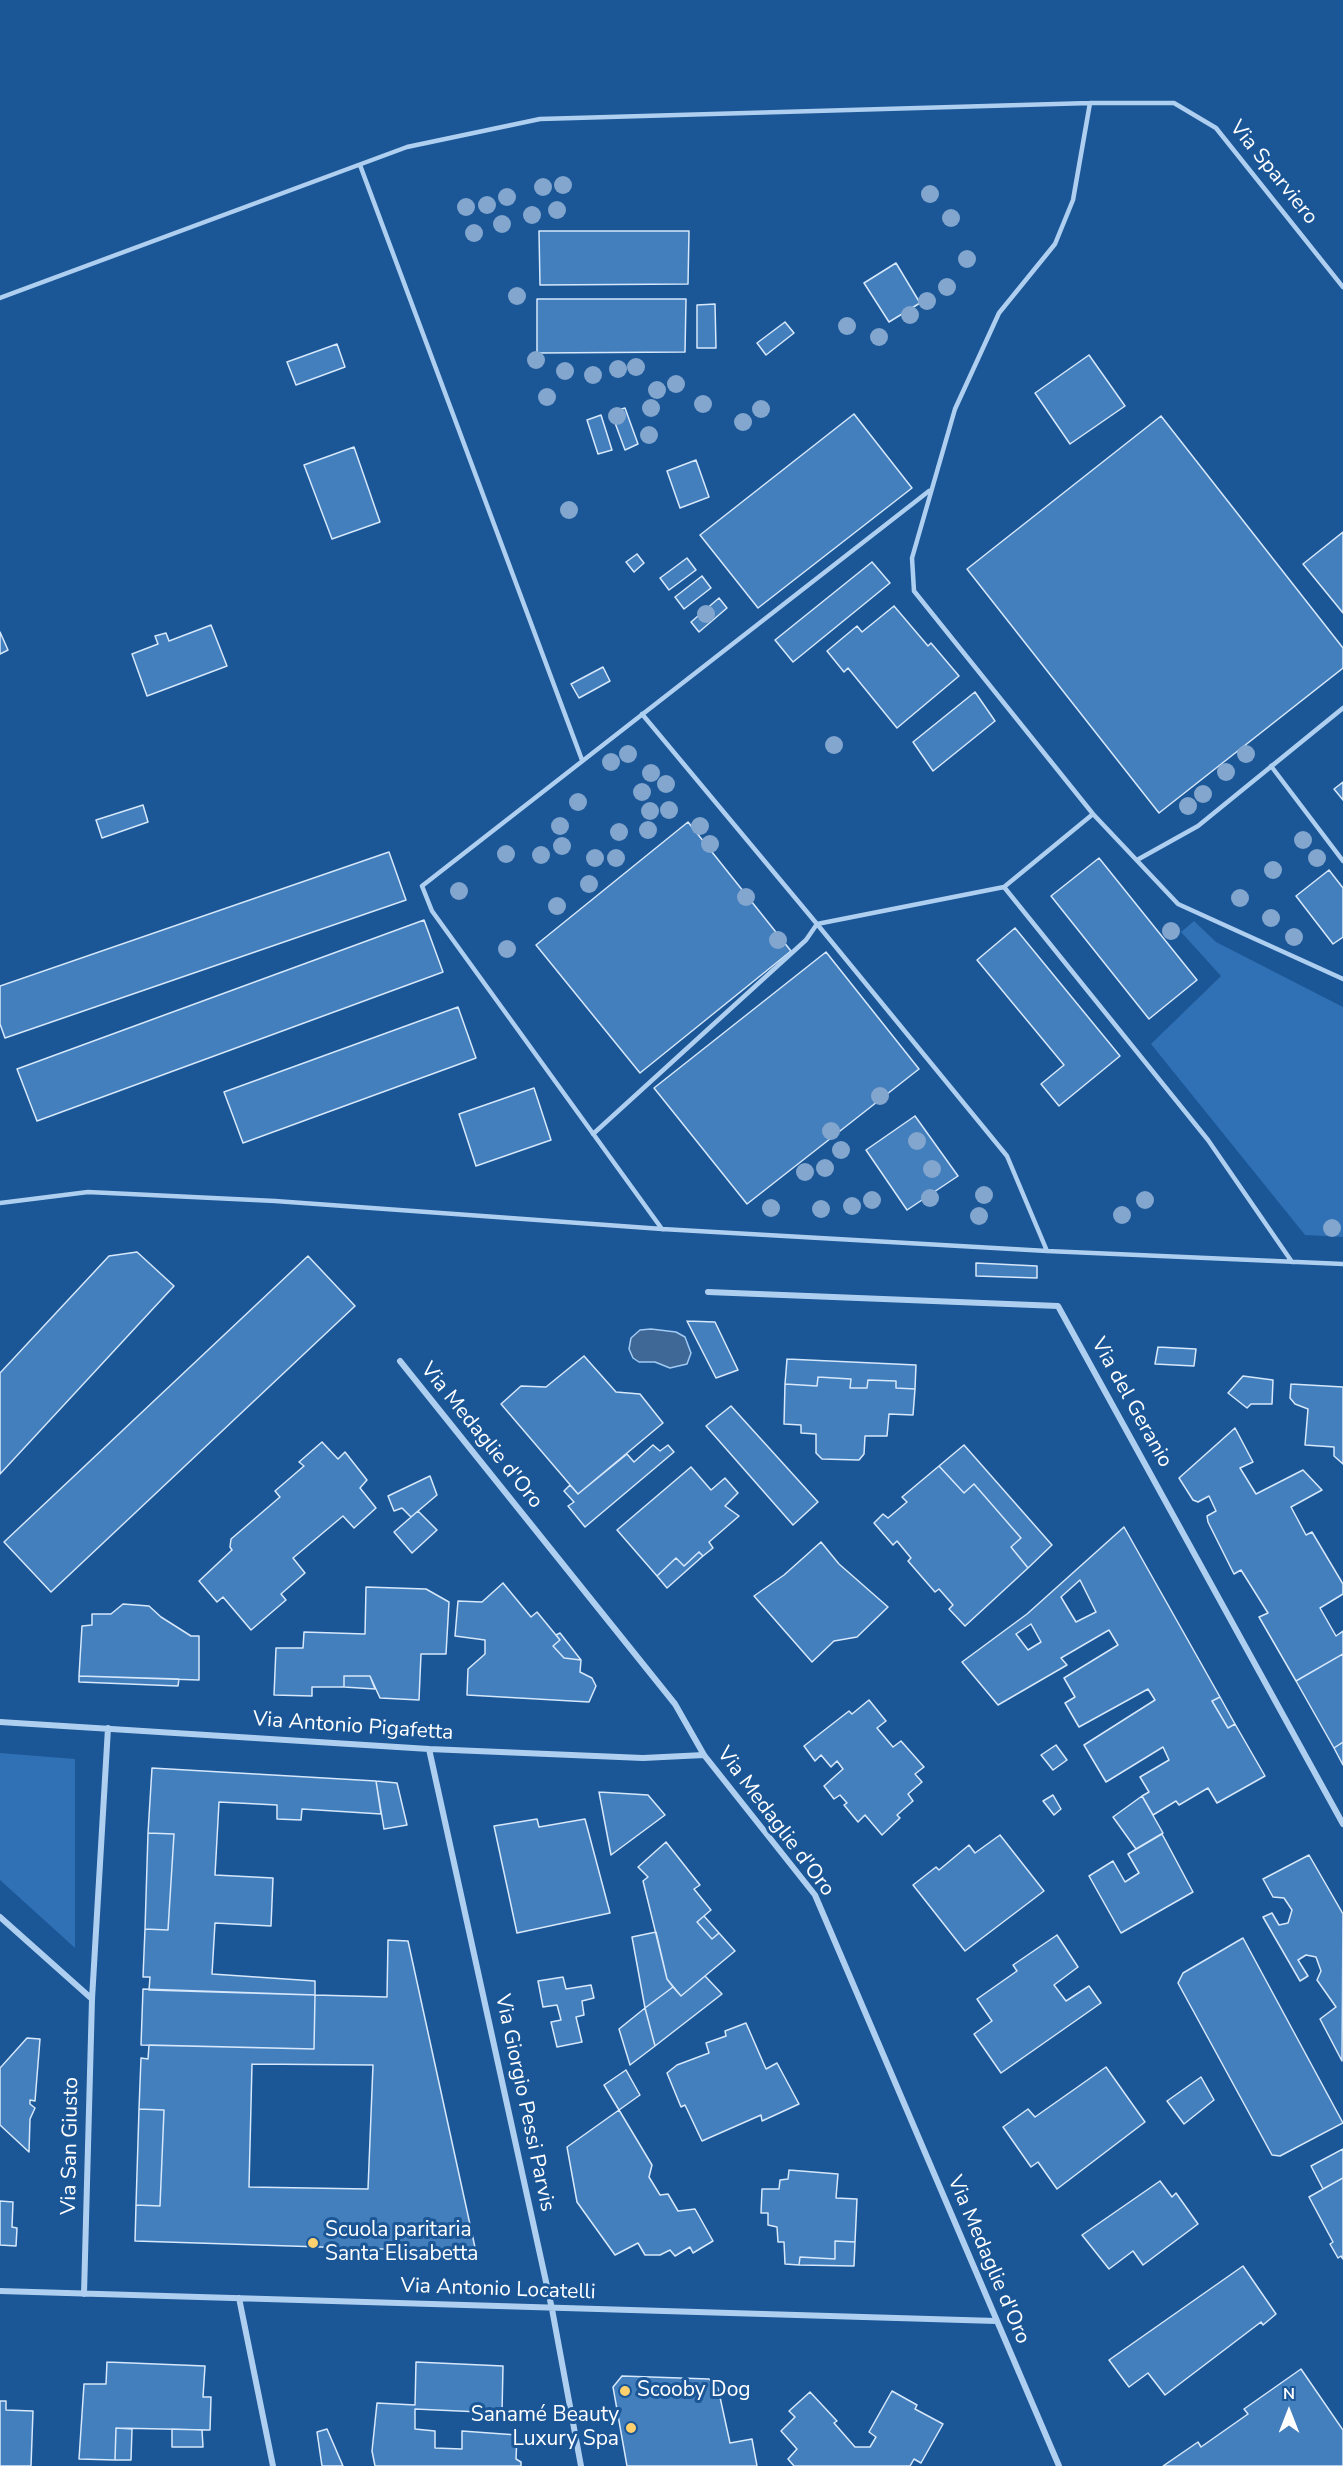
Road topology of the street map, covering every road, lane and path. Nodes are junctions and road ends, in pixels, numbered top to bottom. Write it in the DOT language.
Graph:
graph roads {
  1 [pos="1090,103"];
  2 [pos="360,165"];
  3 [pos="1343,287"];
  4 [pos="0,298"];
  5 [pos="930,490"];
  6 [pos="1343,708"];
  7 [pos="642,714"];
  8 [pos="582,760"];
  9 [pos="1271,766"];
  10 [pos="1093,814"];
  11 [pos="1137,860"];
  12 [pos="1343,861"];
  13 [pos="1004,887"];
  14 [pos="818,924"];
  15 [pos="1343,979"];
  16 [pos="593,1134"];
  17 [pos="0,1203"];
  18 [pos="662,1229"];
  19 [pos="1047,1251"];
  20 [pos="1292,1262"];
  21 [pos="1343,1264"];
  22 [pos="708,1292"];
  23 [pos="400,1361"];
  24 [pos="0,1722"];
  25 [pos="108,1728"];
  26 [pos="429,1749"];
  27 [pos="704,1755"];
  28 [pos="1343,1824"];
  29 [pos="0,1917"];
  30 [pos="92,1999"];
  31 [pos="0,2291"];
  32 [pos="84,2294"];
  33 [pos="239,2298"];
  34 [pos="552,2309"];
  35 [pos="996,2321"];
  36 [pos="273,2466"];
  37 [pos="581,2466"];
  38 [pos="1059,2466"];
  1 -- 2 [label="lane, Via Sparviero"];
  1 -- 3 [label="lane, Via Sparviero"];
  1 -- 5 [label="lane"];
  2 -- 4 [label="lane, Via Sparviero"];
  2 -- 8 [label="lane"];
  5 -- 7 [label="lane"];
  5 -- 10 [label="lane"];
  6 -- 9 [label="lane"];
  7 -- 8 [label="lane"];
  7 -- 14 [label="lane"];
  8 -- 16 [label="lane"];
  9 -- 11 [label="lane"];
  9 -- 12 [label="lane"];
  10 -- 11 [label="lane"];
  10 -- 13 [label="lane"];
  11 -- 15 [label="lane"];
  13 -- 14 [label="lane"];
  13 -- 20 [label="lane"];
  14 -- 16 [label="lane"];
  14 -- 19 [label="lane"];
  16 -- 18 [label="lane"];
  17 -- 18 [label="lane"];
  18 -- 19 [label="lane"];
  19 -- 20 [label="lane"];
  20 -- 21 [label="lane"];
  22 -- 28 [label="street, Via del Geranio"];
  23 -- 27 [label="street, Via Medaglie d'Oro"];
  24 -- 25 [label="street, Via Antonio Pigafetta"];
  25 -- 26 [label="street, Via Antonio Pigafetta"];
  25 -- 30 [label="street, Via San Giusto"];
  26 -- 27 [label="street, Via Antonio Pigafetta"];
  26 -- 34 [label="street, Via Giorgio Pessi Parvis"];
  27 -- 35 [label="street, Via Medaglie d'Oro"];
  29 -- 30 [label="street"];
  30 -- 32 [label="street, Via San Giusto"];
  31 -- 32 [label="street, Via Antonio Locatelli"];
  32 -- 33 [label="street, Via Antonio Locatelli"];
  33 -- 34 [label="street, Via Antonio Locatelli"];
  33 -- 36 [label="street"];
  34 -- 35 [label="street, Via Antonio Locatelli"];
  34 -- 37 [label="street, Via Giorgio Pessi Parvis"];
  35 -- 38 [label="street, Via Medaglie d'Oro"];
}
